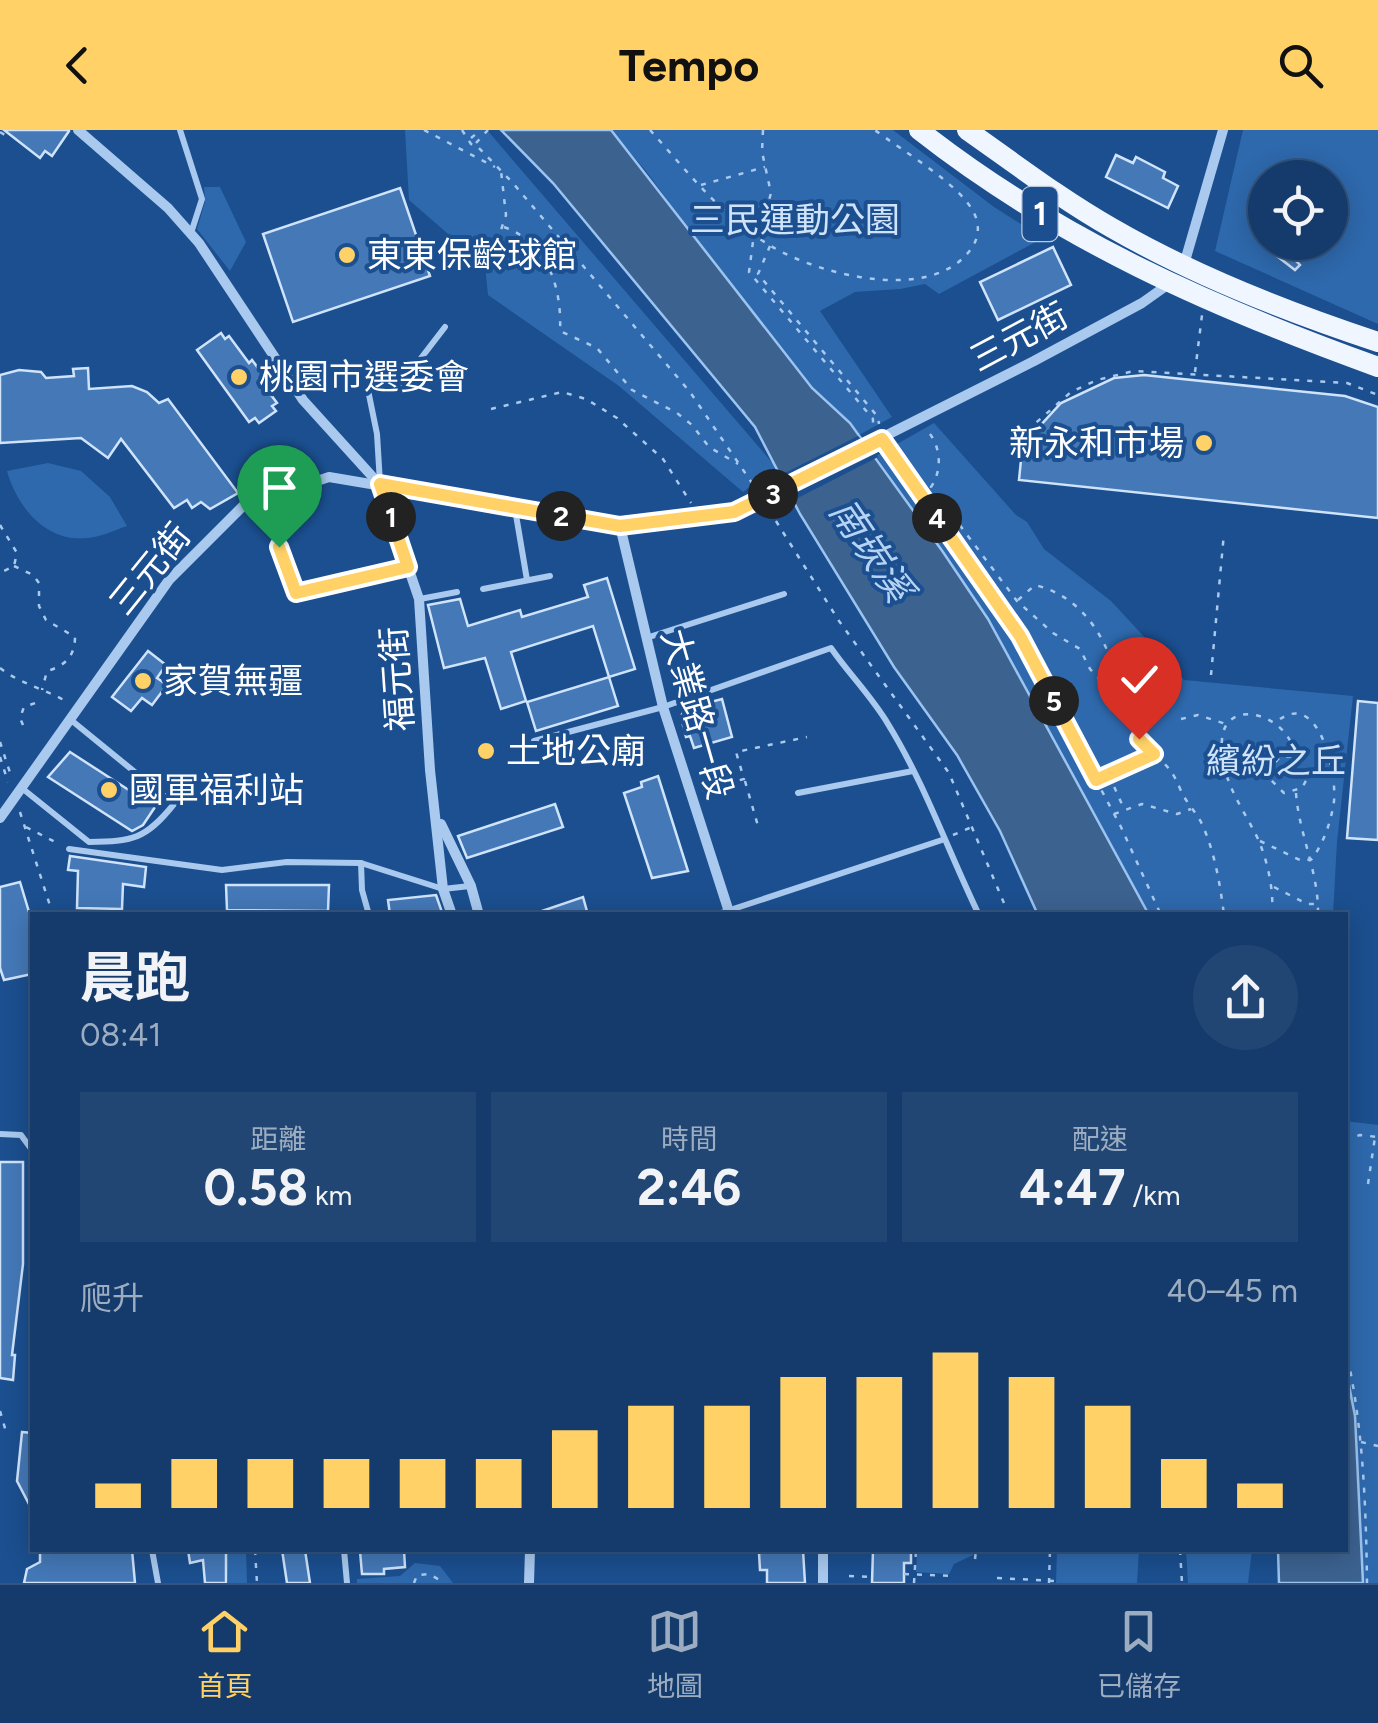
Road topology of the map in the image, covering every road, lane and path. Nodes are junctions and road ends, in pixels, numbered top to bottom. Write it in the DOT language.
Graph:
graph roads {
  1 [pos="78,130"];
  2 [pos="180,130"];
  3 [pos="424,130"];
  4 [pos="462,130"];
  5 [pos="482,130"];
  6 [pos="488,130"];
  7 [pos="650,130"];
  8 [pos="764,130"];
  9 [pos="874,130"];
  10 [pos="918,130"];
  11 [pos="966,130"];
  12 [pos="1223,130"];
  13 [pos="0,132"];
  14 [pos="10,138"];
  15 [pos="470,138"];
  16 [pos="476,145"];
  17 [pos="766,166"];
  18 [pos="501,170"];
  19 [pos="700,186"];
  20 [pos="504,227"];
  21 [pos="191,234"];
  22 [pos="754,234"];
  23 [pos="770,246"];
  24 [pos="1185,266"];
  25 [pos="495,267"];
  26 [pos="1170,284"];
  27 [pos="1202,314"];
  28 [pos="445,326"];
  29 [pos="1378,342"];
  30 [pos="1378,367"];
  31 [pos="1195,374"];
  32 [pos="1378,395"];
  33 [pos="491,409"];
  34 [pos="930,434"];
  35 [pos="876,442"];
  36 [pos="1020,442"];
  37 [pos="740,465"];
  38 [pos="380,484"];
  39 [pos="757,491"];
  40 [pos="768,502"];
  41 [pos="515,508"];
  42 [pos="700,516"];
  43 [pos="0,525"];
  44 [pos="620,526"];
  45 [pos="1224,532"];
  46 [pos="279,547"];
  47 [pos="14,566"];
  48 [pos="408,567"];
  49 [pos="0,572"];
  50 [pos="550,576"];
  51 [pos="527,580"];
  52 [pos="483,589"];
  53 [pos="457,592"];
  54 [pos="784,594"];
  55 [pos="419,599"];
  56 [pos="1018,600"];
  57 [pos="645,639"];
  58 [pos="0,668"];
  59 [pos="1211,674"];
  60 [pos="42,690"];
  61 [pos="41,701"];
  62 [pos="72,704"];
  63 [pos="1116,704"];
  64 [pos="663,706"];
  65 [pos="1181,719"];
  66 [pos="71,720"];
  67 [pos="1275,723"];
  68 [pos="24,725"];
  69 [pos="1227,725"];
  70 [pos="807,737"];
  71 [pos="534,741"];
  72 [pos="0,742"];
  73 [pos="1154,754"];
  74 [pos="1294,756"];
  75 [pos="0,757"];
  76 [pos="913,771"];
  77 [pos="1109,775"];
  78 [pos="744,780"];
  79 [pos="1096,780"];
  80 [pos="16,787"];
  81 [pos="691,792"];
  82 [pos="1296,792"];
  83 [pos="798,793"];
  84 [pos="1192,808"];
  85 [pos="1125,810"];
  86 [pos="20,812"];
  87 [pos="1114,814"];
  88 [pos="437,816"];
  89 [pos="0,818"];
  90 [pos="23,826"];
  91 [pos="758,826"];
  92 [pos="972,827"];
  93 [pos="942,840"];
  94 [pos="1258,841"];
  95 [pos="89,842"];
  96 [pos="69,850"];
  97 [pos="88,852"];
  98 [pos="1312,859"];
  99 [pos="361,863"];
  100 [pos="471,886"];
  101 [pos="1271,886"];
  102 [pos="443,889"];
  103 [pos="1318,904"];
  104 [pos="52,912"];
  105 [pos="368,912"];
  106 [pos="451,912"];
  107 [pos="478,912"];
  108 [pos="729,912"];
  109 [pos="732,912"];
  110 [pos="978,912"];
  111 [pos="1009,912"];
  112 [pos="1160,912"];
  113 [pos="1224,912"];
  114 [pos="1272,912"];
  115 [pos="1318,912"];
  116 [pos="0,1134"];
  117 [pos="1376,1137"];
  118 [pos="1348,1139"];
  119 [pos="30,1147"];
  120 [pos="1368,1184"];
  121 [pos="1348,1360"];
  122 [pos="0,1411"];
  123 [pos="7,1435"];
  124 [pos="1360,1442"];
  125 [pos="1378,1446"];
  126 [pos="152,1552"];
  127 [pos="255,1552"];
  128 [pos="344,1552"];
  129 [pos="530,1552"];
  130 [pos="823,1552"];
  131 [pos="916,1552"];
  132 [pos="976,1552"];
  133 [pos="1050,1552"];
  134 [pos="1180,1552"];
  135 [pos="975,1560"];
  136 [pos="904,1574"];
  137 [pos="914,1574"];
  138 [pos="849,1576"];
  139 [pos="953,1576"];
  140 [pos="872,1577"];
  141 [pos="997,1578"];
  142 [pos="1056,1581"];
  143 [pos="1049,1582"];
  144 [pos="158,1583"];
  145 [pos="257,1583"];
  146 [pos="347,1583"];
  147 [pos="414,1583"];
  148 [pos="445,1583"];
  149 [pos="529,1583"];
  150 [pos="822,1583"];
  151 [pos="914,1583"];
  152 [pos="1182,1583"];
  153 [pos="1367,1583"];
  1 -- 21 [label="street"];
  2 -- 21 [label="lane"];
  3 -- 18 [label="path"];
  4 -- 15 [label="path"];
  5 -- 15 [label="path"];
  6 -- 16 [label="path"];
  7 -- 19 [label="path"];
  8 -- 17 [label="path"];
  9 -- 23 [label="path"];
  10 -- 26 [label="main road, 1"];
  11 -- 24 [label="main road, 1"];
  12 -- 24 [label="street"];
  13 -- 14 [label="path"];
  15 -- 16 [label="path"];
  16 -- 18 [label="path"];
  17 -- 19 [label="path"];
  17 -- 22 [label="path"];
  18 -- 20 [label="path"];
  18 -- 37 [label="path"];
  19 -- 22 [label="path"];
  20 -- 25 [label="path"];
  20 -- 37 [label="path"];
  21 -- 38 [label="street"];
  22 -- 23 [label="path"];
  22 -- 35 [label="path"];
  23 -- 35 [label="path"];
  24 -- 26 [label="street, 三元街"];
  24 -- 29 [label="main road, 1"];
  26 -- 30 [label="main road, 1"];
  26 -- 35 [label="street, 三元街"];
  27 -- 31 [label="path"];
  28 -- 38 [label="lane"];
  31 -- 32 [label="path"];
  31 -- 36 [label="path"];
  33 -- 42 [label="path"];
  34 -- 56 [label="path"];
  35 -- 40 [label="street, 三元街"];
  35 -- 79 [label="path"];
  37 -- 39 [label="path"];
  38 -- 41 [label="street, 三元街"];
  38 -- 48 [label="street, 福元街"];
  38 -- 66 [label="street, 三元街"];
  40 -- 42 [label="street, 三元街"];
  40 -- 92 [label="path"];
  41 -- 44 [label="street, 三元街"];
  41 -- 51 [label="lane"];
  42 -- 44 [label="street, 三元街"];
  43 -- 47 [label="path"];
  44 -- 57 [label="street, 大業路一段"];
  45 -- 59 [label="path"];
  46 -- 48 [label="lane"];
  47 -- 49 [label="path"];
  47 -- 60 [label="path"];
  48 -- 55 [label="street, 福元街"];
  50 -- 51 [label="lane"];
  51 -- 52 [label="lane"];
  53 -- 55 [label="lane"];
  54 -- 57 [label="lane"];
  55 -- 88 [label="street, 福元街"];
  56 -- 63 [label="path"];
  56 -- 63 [label="path"];
  57 -- 64 [label="street, 大業路一段"];
  58 -- 60 [label="path"];
  60 -- 62 [label="path"];
  61 -- 68 [label="path"];
  63 -- 73 [label="path"];
  64 -- 71 [label="lane"];
  64 -- 76 [label="lane"];
  64 -- 81 [label="street, 大業路一段"];
  65 -- 69 [label="path"];
  66 -- 80 [label="street, 三元街"];
  66 -- 95 [label="lane"];
  67 -- 69 [label="path"];
  67 -- 74 [label="path"];
  67 -- 98 [label="path"];
  69 -- 94 [label="path"];
  70 -- 78 [label="path"];
  72 -- 80 [label="path"];
  73 -- 77 [label="path"];
  73 -- 84 [label="path"];
  74 -- 82 [label="path"];
  74 -- 82 [label="path"];
  75 -- 80 [label="path"];
  76 -- 83 [label="lane"];
  76 -- 93 [label="lane"];
  77 -- 79 [label="path"];
  77 -- 85 [label="path"];
  78 -- 81 [label="path"];
  78 -- 91 [label="path"];
  79 -- 87 [label="path"];
  80 -- 89 [label="street, 三元街"];
  80 -- 95 [label="lane"];
  81 -- 108 [label="street, 大業路一段"];
  82 -- 98 [label="path"];
  84 -- 85 [label="path"];
  84 -- 113 [label="path"];
  85 -- 87 [label="path"];
  86 -- 90 [label="path"];
  87 -- 112 [label="path"];
  88 -- 100 [label="street, 福元街"];
  88 -- 102 [label="street, 福元街"];
  90 -- 96 [label="path"];
  90 -- 104 [label="path"];
  92 -- 93 [label="path"];
  92 -- 111 [label="path"];
  93 -- 109 [label="lane"];
  93 -- 110 [label="lane"];
  94 -- 98 [label="path"];
  94 -- 101 [label="path"];
  95 -- 97 [label="lane"];
  96 -- 97 [label="lane"];
  97 -- 99 [label="lane"];
  98 -- 103 [label="path"];
  99 -- 102 [label="lane"];
  99 -- 105 [label="lane"];
  100 -- 102 [label="lane"];
  100 -- 107 [label="street, 福元街"];
  101 -- 103 [label="path"];
  101 -- 114 [label="path"];
  102 -- 106 [label="street, 福元街"];
  103 -- 115 [label="path"];
  116 -- 119 [label="lane"];
  117 -- 118 [label="path"];
  117 -- 120 [label="path"];
  121 -- 124 [label="path"];
  122 -- 123 [label="path"];
  124 -- 125 [label="path"];
  124 -- 153 [label="path"];
  126 -- 144 [label="lane"];
  127 -- 145 [label="path"];
  128 -- 146 [label="lane"];
  129 -- 149 [label="street"];
  130 -- 150 [label="street"];
  131 -- 137 [label="path"];
  132 -- 135 [label="path"];
  133 -- 143 [label="path"];
  134 -- 152 [label="path"];
  136 -- 137 [label="path"];
  137 -- 139 [label="path"];
  137 -- 151 [label="path"];
  138 -- 140 [label="path"];
  141 -- 143 [label="path"];
  142 -- 143 [label="path"];
  147 -- 148 [label="path"];
}
